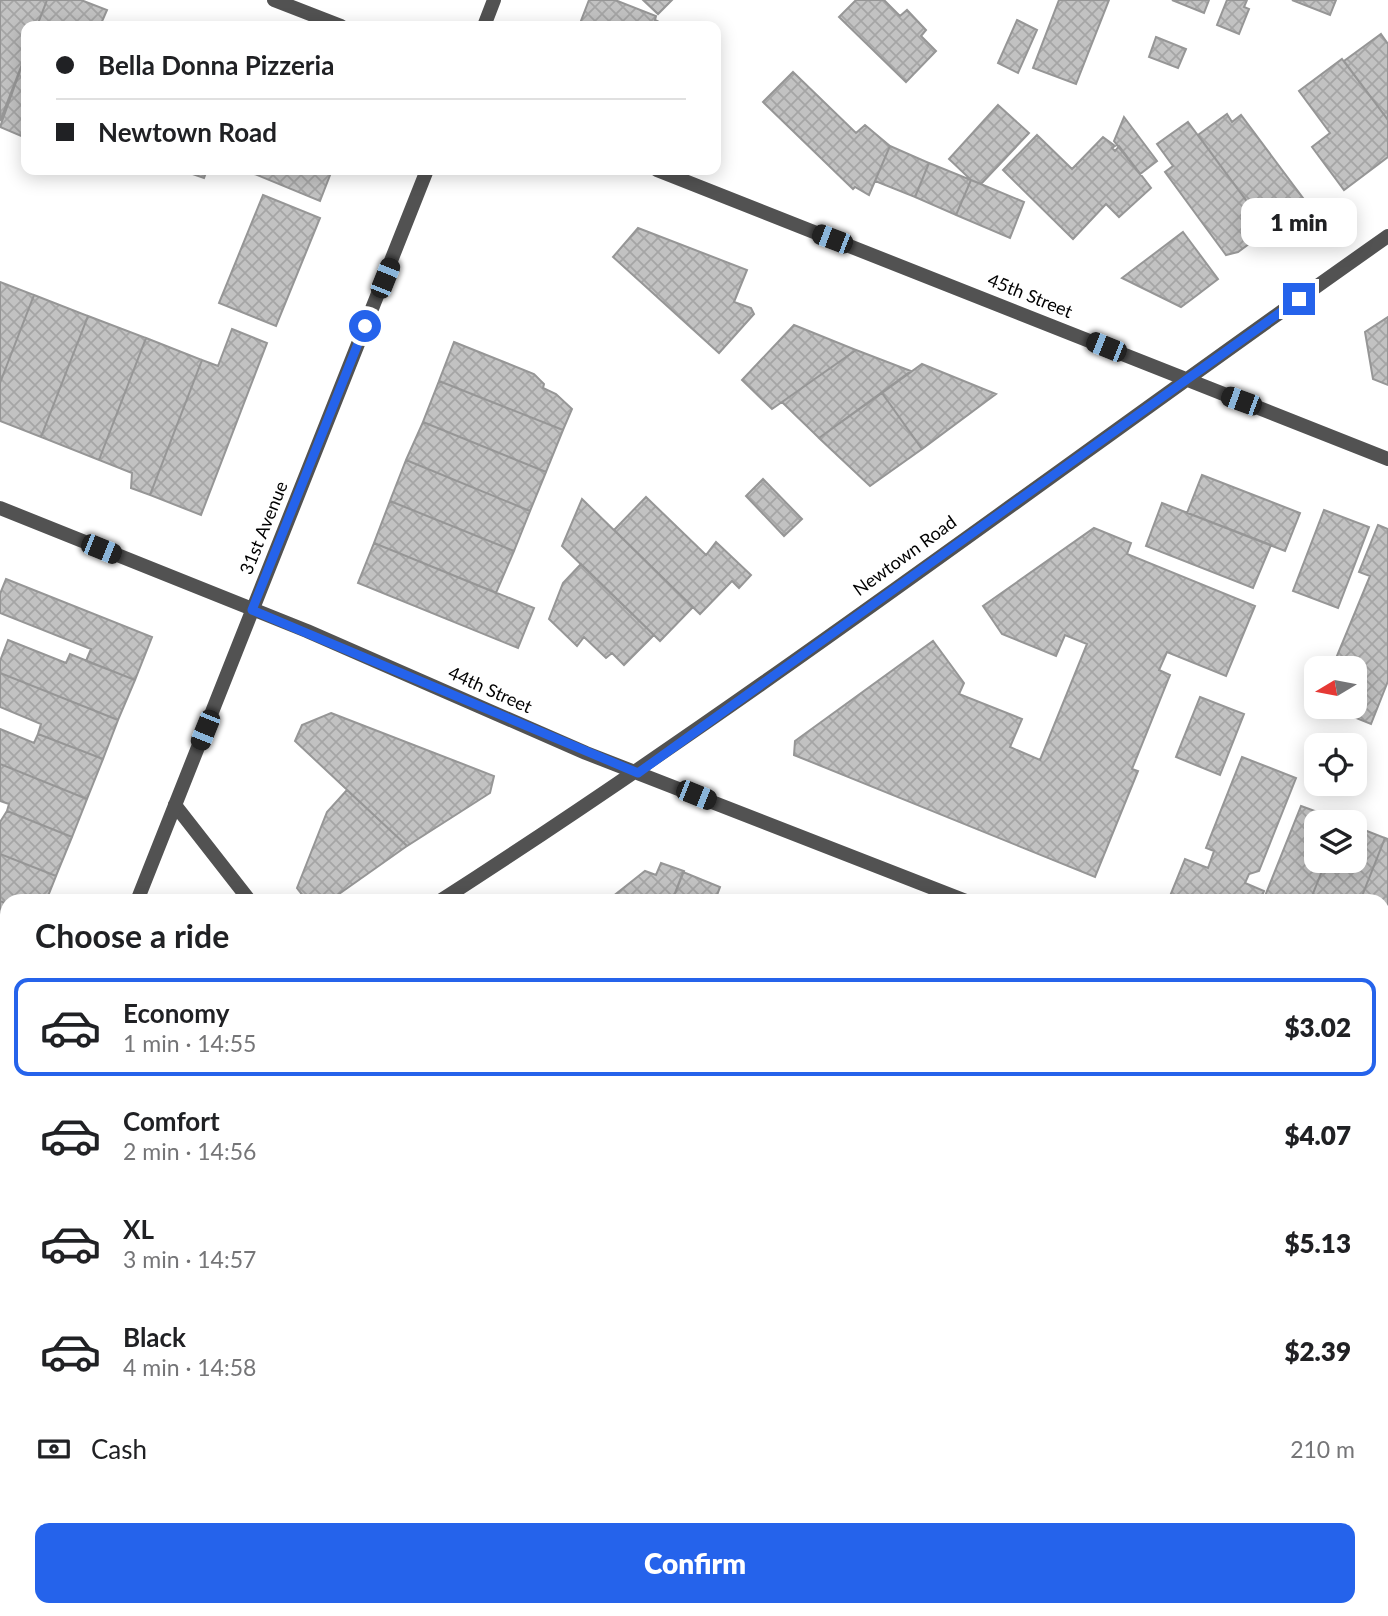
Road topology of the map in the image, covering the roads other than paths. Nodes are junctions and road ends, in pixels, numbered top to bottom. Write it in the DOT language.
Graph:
graph roads {
  1 [pos="274,0"];
  2 [pos="494,0"];
  3 [pos="328,21"];
  4 [pos="486,21"];
  5 [pos="425,175"];
  6 [pos="670,175"];
  7 [pos="1388,236"];
  8 [pos="1185,381"];
  9 [pos="1388,459"];
  10 [pos="0,508"];
  11 [pos="252,610"];
  12 [pos="638,773"];
  13 [pos="175,805"];
  14 [pos="140,894"];
  15 [pos="245,894"];
  16 [pos="451,894"];
  17 [pos="948,894"];
  1 -- 3 [label="street"];
  2 -- 4 [label="street"];
  5 -- 11 [label="street, 31st Avenue"];
  6 -- 8 [label="street, 45th Street"];
  7 -- 8 [label="street, Newtown Road"];
  8 -- 9 [label="street, 45th Street"];
  8 -- 12 [label="street, Newtown Road"];
  10 -- 11 [label="street, 44th Street"];
  11 -- 12 [label="street, 44th Street"];
  11 -- 13 [label="street, 31st Avenue"];
  12 -- 16 [label="street, Newtown Road"];
  12 -- 17 [label="street, 44th Street"];
  13 -- 14 [label="street, 31st Avenue"];
  13 -- 15 [label="street"];
}
